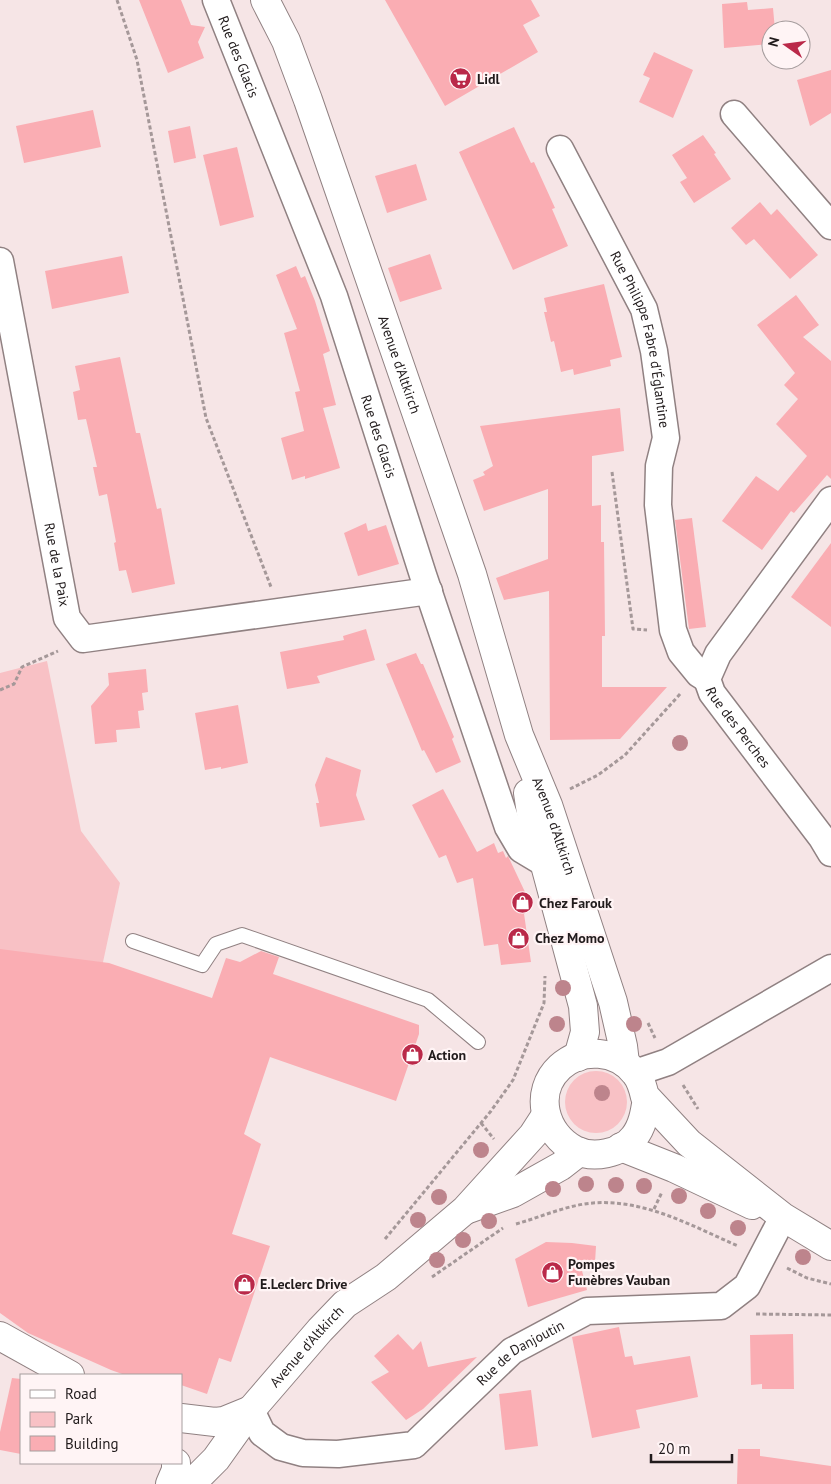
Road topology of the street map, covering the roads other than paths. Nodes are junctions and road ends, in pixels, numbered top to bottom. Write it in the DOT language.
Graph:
graph roads {
  1 [pos="216,0"];
  2 [pos="265,0"];
  3 [pos="734,114"];
  4 [pos="560,149"];
  5 [pos="831,226"];
  6 [pos="0,261"];
  7 [pos="831,500"];
  8 [pos="429,591"];
  9 [pos="703,676"];
  10 [pos="518,735"];
  11 [pos="831,853"];
  12 [pos="546,864"];
  13 [pos="133,941"];
  14 [pos="831,968"];
  15 [pos="478,1042"];
  16 [pos="578,1057"];
  17 [pos="630,1068"];
  18 [pos="647,1098"];
  19 [pos="546,1115"];
  20 [pos="621,1147"];
  21 [pos="579,1152"];
  22 [pos="465,1210"];
  23 [pos="783,1217"];
  24 [pos="831,1246"];
  25 [pos="0,1336"];
  26 [pos="68,1374"];
  27 [pos="251,1410"];
  28 [pos="182,1418"];
  29 [pos="176,1464"];
  30 [pos="170,1484"];
  31 [pos="191,1484"];
  1 -- 8 [label="street, Rue des Glacis"];
  2 -- 10 [label="street, Avenue d'Altkirch"];
  3 -- 5 [label="street"];
  4 -- 9 [label="street, Rue Philippe Fabre d'Églantine"];
  6 -- 8 [label="street, Rue de la Paix"];
  7 -- 9 [label="street, Rue des Perches"];
  8 -- 12 [label="street, Rue des Glacis"];
  9 -- 11 [label="street, Rue des Perches"];
  10 -- 12 [label="street, Avenue d'Altkirch"];
  10 -- 17 [label="street, Avenue d'Altkirch"];
  12 -- 16 [label="street, Avenue d'Altkirch"];
  13 -- 15 [label="lane"];
  14 -- 17 [label="street"];
  16 -- 17 [label="street"];
  16 -- 19 [label="street"];
  17 -- 18 [label="street"];
  18 -- 20 [label="street"];
  18 -- 23 [label="street"];
  19 -- 21 [label="street"];
  19 -- 22 [label="street, Avenue d'Altkirch"];
  20 -- 21 [label="street"];
  20 -- 23 [label="street"];
  21 -- 22 [label="street, Avenue d'Altkirch"];
  22 -- 27 [label="street, Avenue d'Altkirch"];
  23 -- 24 [label="street"];
  23 -- 27 [label="street, Rue de Danjoutin"];
  25 -- 26 [label="street"];
  27 -- 28 [label="street"];
  27 -- 31 [label="street, Avenue d'Altkirch"];
  29 -- 30 [label="street"];
}
